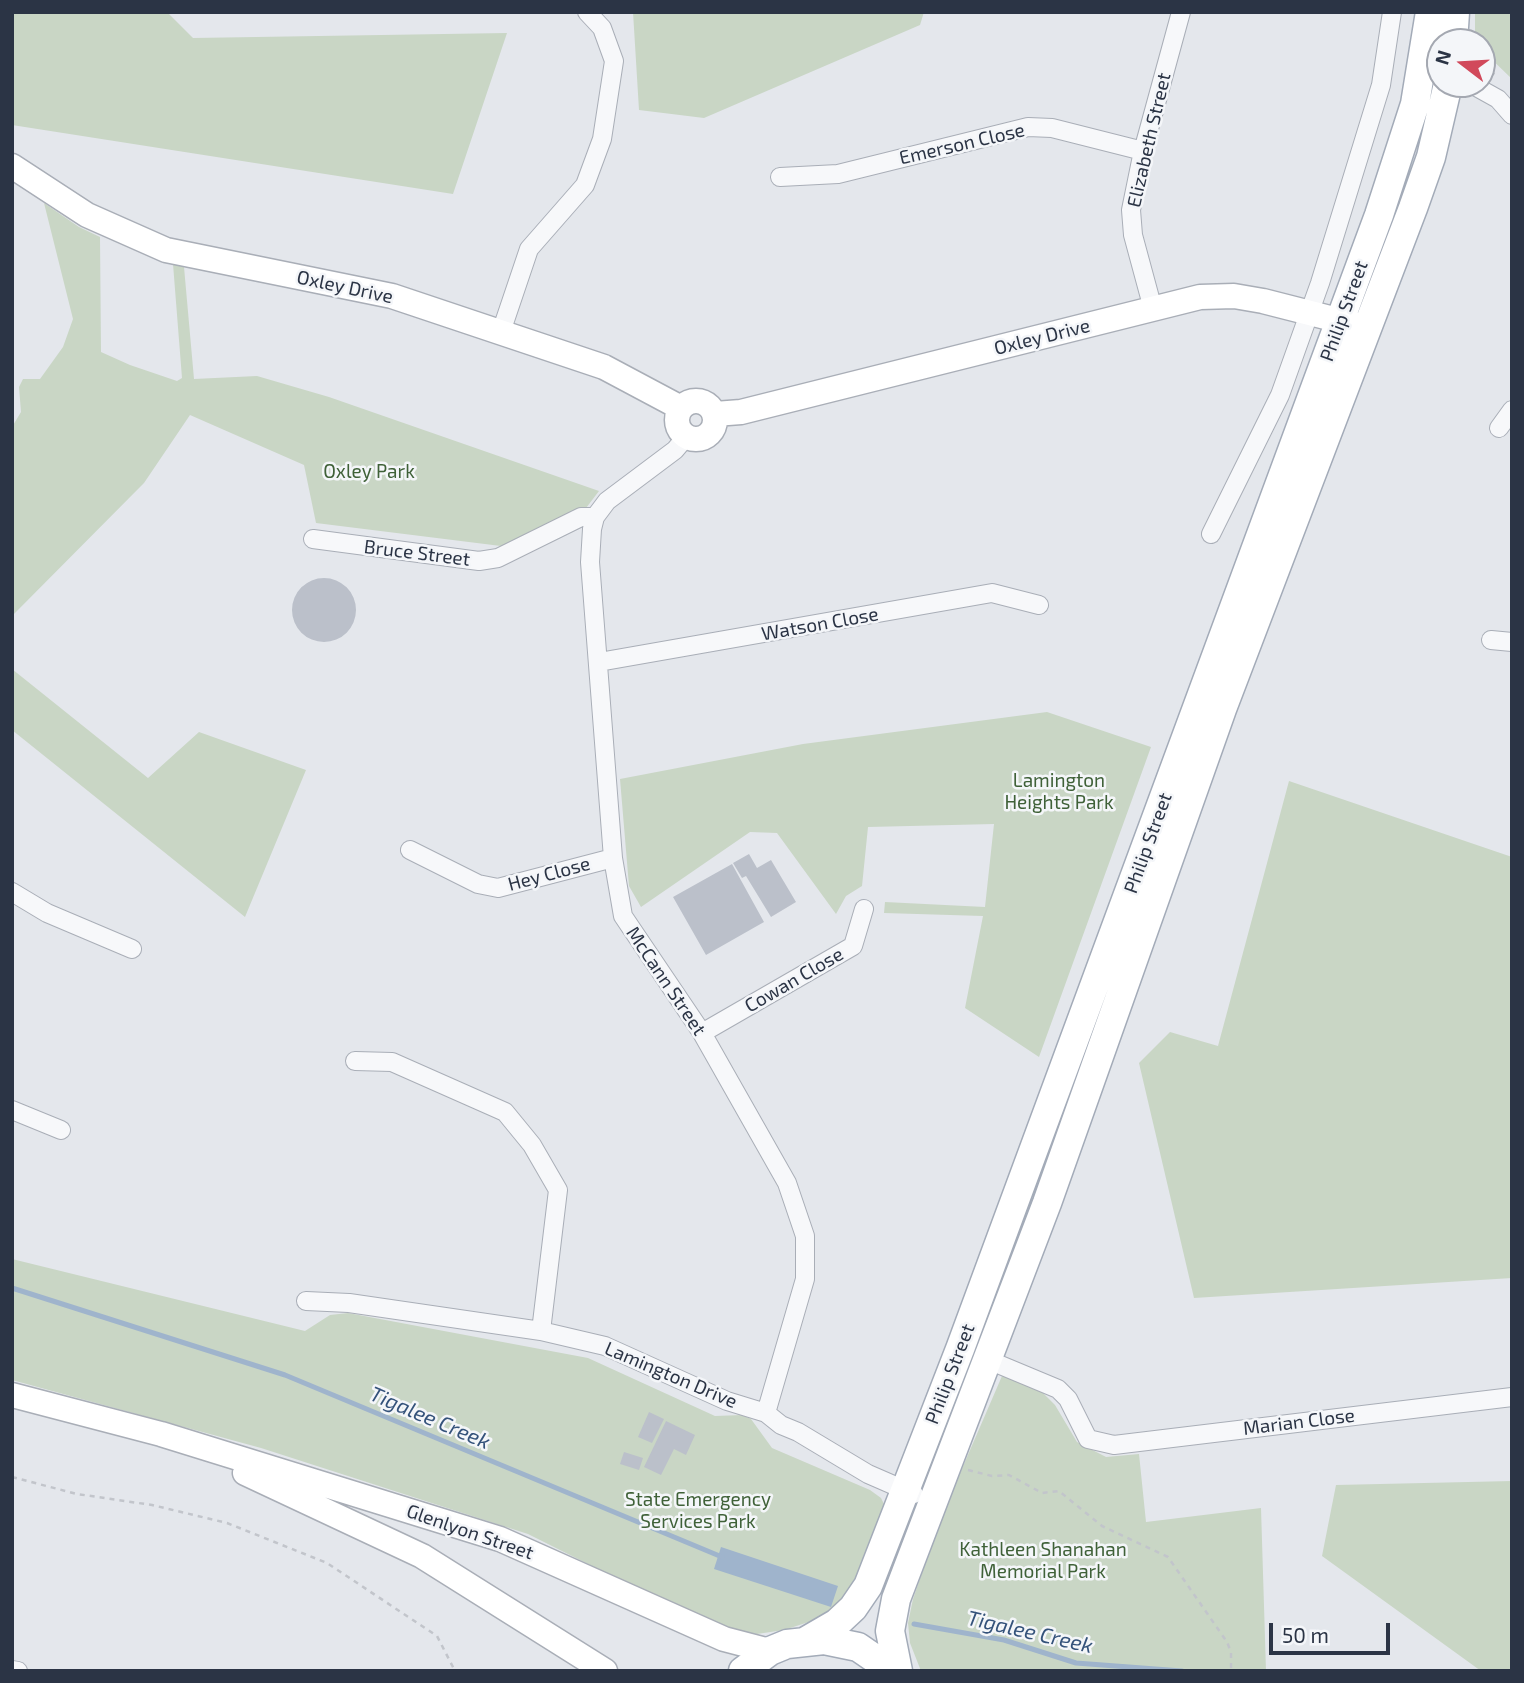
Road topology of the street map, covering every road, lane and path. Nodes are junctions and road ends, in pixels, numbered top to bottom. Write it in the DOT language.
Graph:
graph roads {
  1 [pos="587,12"];
  2 [pos="1181,12"];
  3 [pos="1392,12"];
  4 [pos="1430,12"];
  5 [pos="1445,98"];
  6 [pos="1496,98"];
  7 [pos="1512,115"];
  8 [pos="1143,151"];
  9 [pos="12,166"];
  10 [pos="780,177"];
  11 [pos="1153,309"];
  12 [pos="1310,311"];
  13 [pos="1340,319"];
  14 [pos="1369,329"];
  15 [pos="501,332"];
  16 [pos="681,408"];
  17 [pos="1512,410"];
  18 [pos="715,414"];
  19 [pos="1499,428"];
  20 [pos="686,437"];
  21 [pos="595,517"];
  22 [pos="1211,534"];
  23 [pos="313,539"];
  24 [pos="1039,606"];
  25 [pos="1491,640"];
  26 [pos="1512,642"];
  27 [pos="599,662"];
  28 [pos="410,850"];
  29 [pos="613,858"];
  30 [pos="12,892"];
  31 [pos="864,909"];
  32 [pos="132,949"];
  33 [pos="702,1033"];
  34 [pos="355,1061"];
  35 [pos="12,1110"];
  36 [pos="61,1130"];
  37 [pos="306,1301"];
  38 [pos="541,1331"];
  39 [pos="986,1359"];
  40 [pos="12,1395"];
  41 [pos="1512,1397"];
  42 [pos="766,1413"];
  43 [pos="161,1434"];
  44 [pos="958,1466"];
  45 [pos="12,1477"];
  46 [pos="905,1491"];
  47 [pos="931,1500"];
  48 [pos="806,1641"];
  49 [pos="770,1651"];
  50 [pos="1231,1669"];
  51 [pos="12,1670"];
  52 [pos="18,1671"];
  53 [pos="455,1671"];
  54 [pos="606,1671"];
  55 [pos="743,1671"];
  56 [pos="896,1671"];
  1 -- 15 [label="street"];
  2 -- 8 [label="street, Elizabeth Street"];
  3 -- 12 [label="street"];
  4 -- 13 [label="main road, Philip Street"];
  5 -- 14 [label="main road, Philip Street"];
  6 -- 7 [label="street"];
  8 -- 10 [label="street, Emerson Close"];
  8 -- 11 [label="street, Elizabeth Street"];
  9 -- 15 [label="street, Oxley Drive"];
  11 -- 12 [label="street, Oxley Drive"];
  11 -- 18 [label="street, Oxley Drive"];
  12 -- 13 [label="street, Oxley Drive"];
  12 -- 22 [label="street"];
  13 -- 14 [label="street, Oxley Drive"];
  13 -- 46 [label="main road, Philip Street"];
  14 -- 39 [label="main road, Philip Street"];
  15 -- 16 [label="street, Oxley Drive"];
  16 -- 18 [label="street"];
  16 -- 20 [label="street"];
  17 -- 19 [label="street"];
  18 -- 20 [label="street"];
  20 -- 21 [label="street"];
  21 -- 23 [label="street, Bruce Street"];
  21 -- 27 [label="street, McCann Street"];
  24 -- 27 [label="street, Watson Close"];
  25 -- 26 [label="street"];
  27 -- 29 [label="street, McCann Street"];
  28 -- 29 [label="street, Hey Close"];
  29 -- 33 [label="street, McCann Street"];
  30 -- 32 [label="street"];
  31 -- 33 [label="street, Cowan Close"];
  33 -- 42 [label="street, McCann Street"];
  34 -- 38 [label="street"];
  35 -- 36 [label="street"];
  37 -- 38 [label="street, Lamington Drive"];
  38 -- 42 [label="street, Lamington Drive"];
  39 -- 41 [label="street, Marian Close"];
  39 -- 47 [label="main road, Philip Street"];
  40 -- 43 [label="street, Glenlyon Street"];
  42 -- 46 [label="street, Lamington Drive"];
  43 -- 49 [label="street, Glenlyon Street"];
  43 -- 54 [label="street, Glenlyon Street"];
  44 -- 50 [label="path"];
  45 -- 53 [label="path"];
  46 -- 47 [label="street, Lamington Drive"];
  46 -- 48 [label="main road, Philip Street"];
  47 -- 56 [label="main road, Philip Street"];
  48 -- 49 [label="main road"];
  48 -- 56 [label="main road"];
  49 -- 55 [label="main road"];
  51 -- 52 [label="street"];
}
